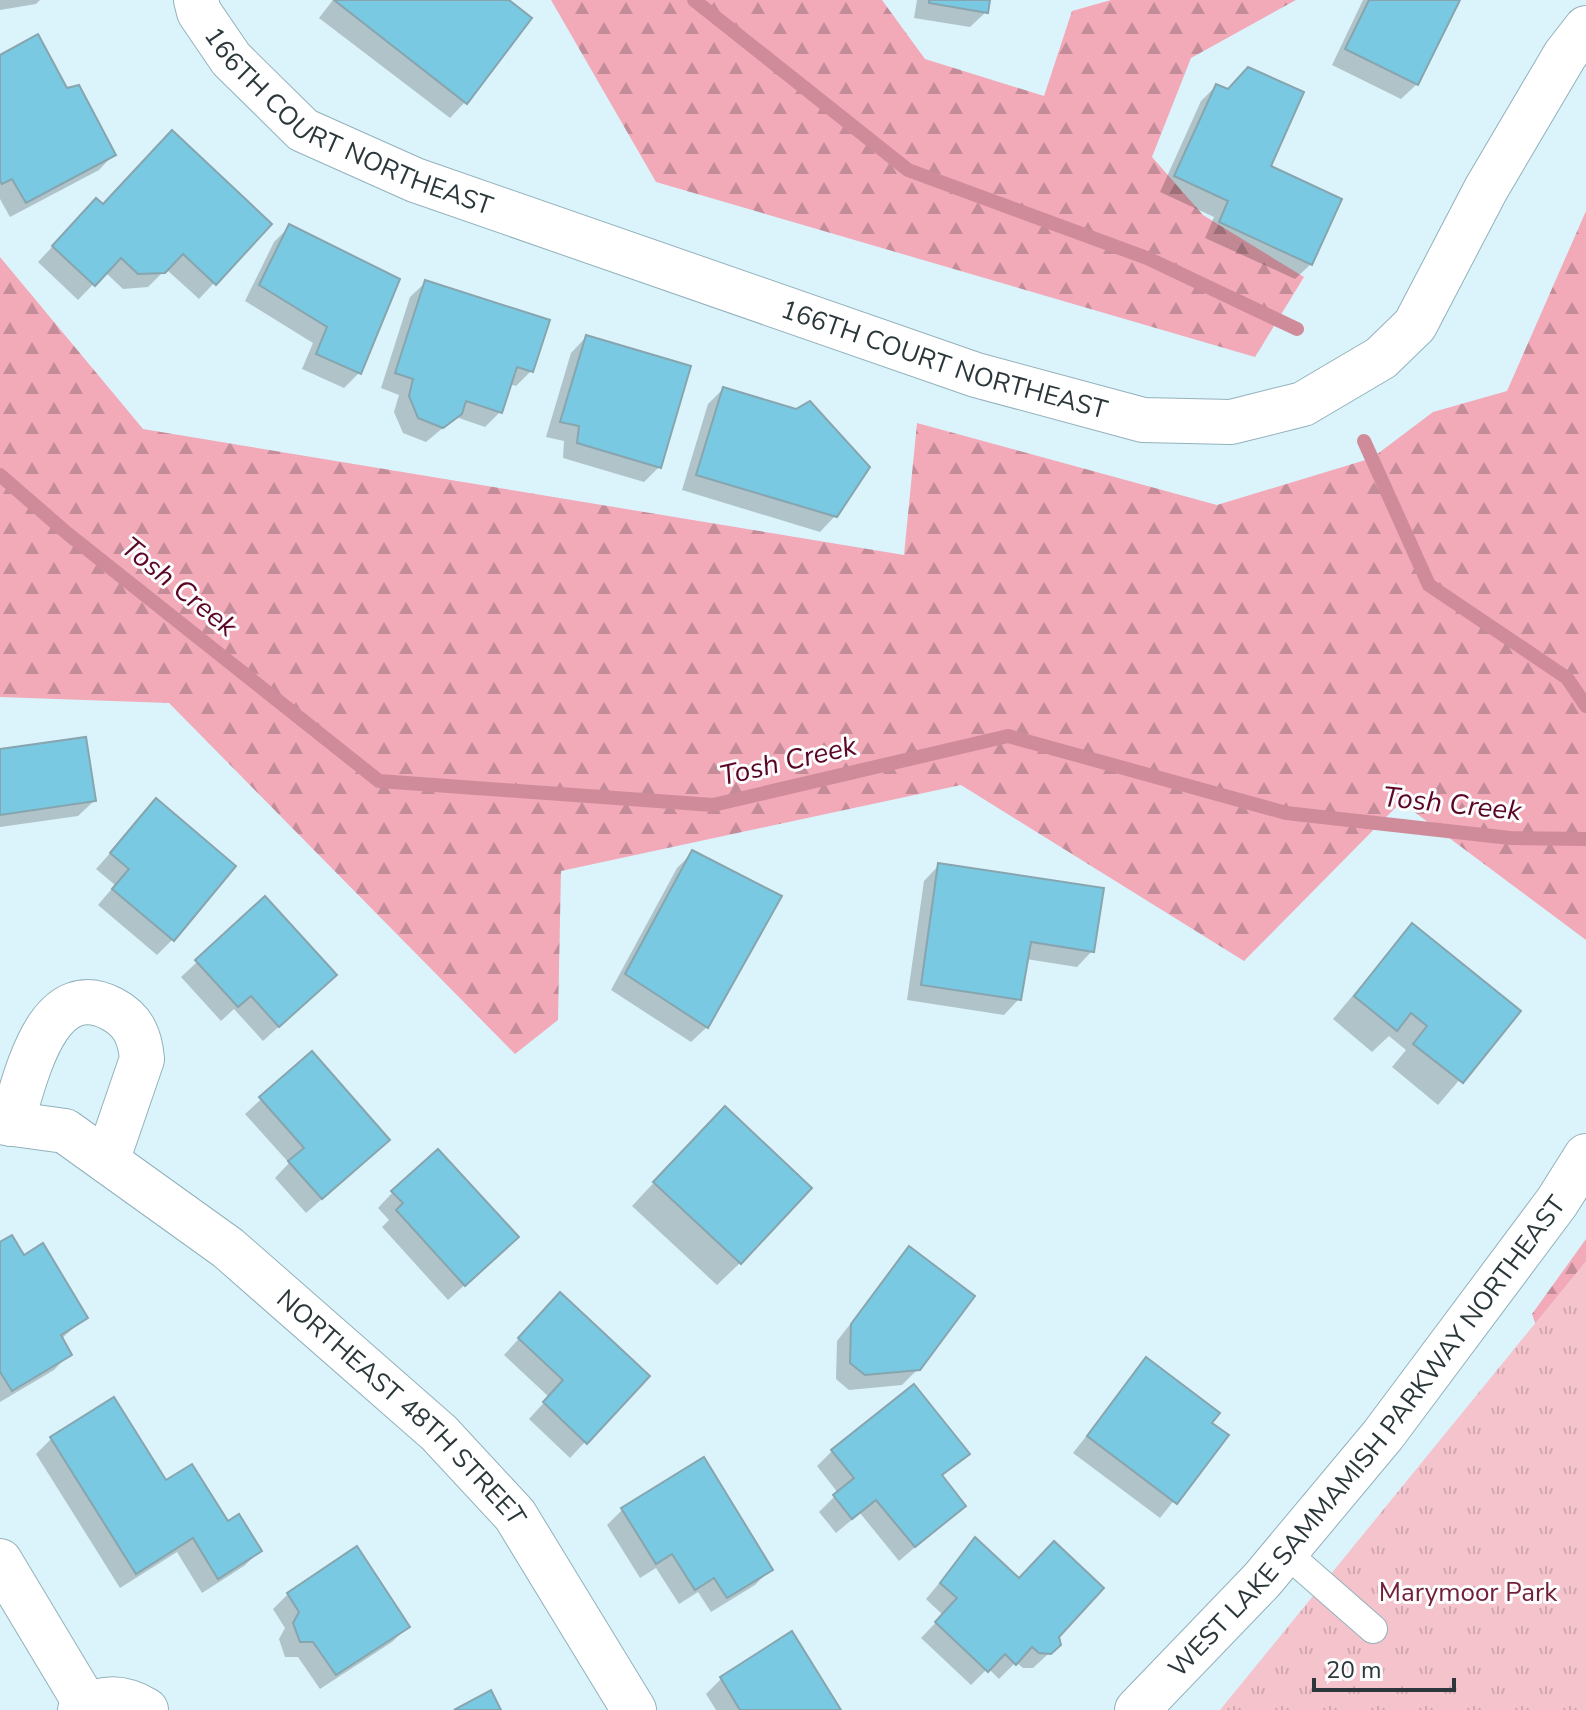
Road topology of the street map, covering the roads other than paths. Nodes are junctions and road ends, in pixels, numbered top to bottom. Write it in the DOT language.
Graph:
graph roads {
  1 [pos="196,0"];
  2 [pos="1586,28"];
  3 [pos="6,1123"];
  4 [pos="1586,1156"];
  5 [pos="107,1161"];
  6 [pos="1285,1552"];
  7 [pos="0,1561"];
  8 [pos="1373,1629"];
  9 [pos="84,1708"];
  10 [pos="146,1710"];
  11 [pos="634,1710"];
  12 [pos="1137,1710"];
  1 -- 2 [label="street, 166TH COURT NORTHEAST"];
  3 -- 5 [label="street, NORTHEAST 48TH STREET"];
  3 -- 5 [label="street, NORTHEAST 48TH STREET"];
  4 -- 6 [label="street, WEST LAKE SAMMAMISH PARKWAY NORTHEAST"];
  5 -- 11 [label="street, NORTHEAST 48TH STREET"];
  6 -- 8 [label="lane"];
  6 -- 12 [label="street, WEST LAKE SAMMAMISH PARKWAY NORTHEAST"];
  7 -- 9 [label="street"];
  9 -- 10 [label="street"];
}
